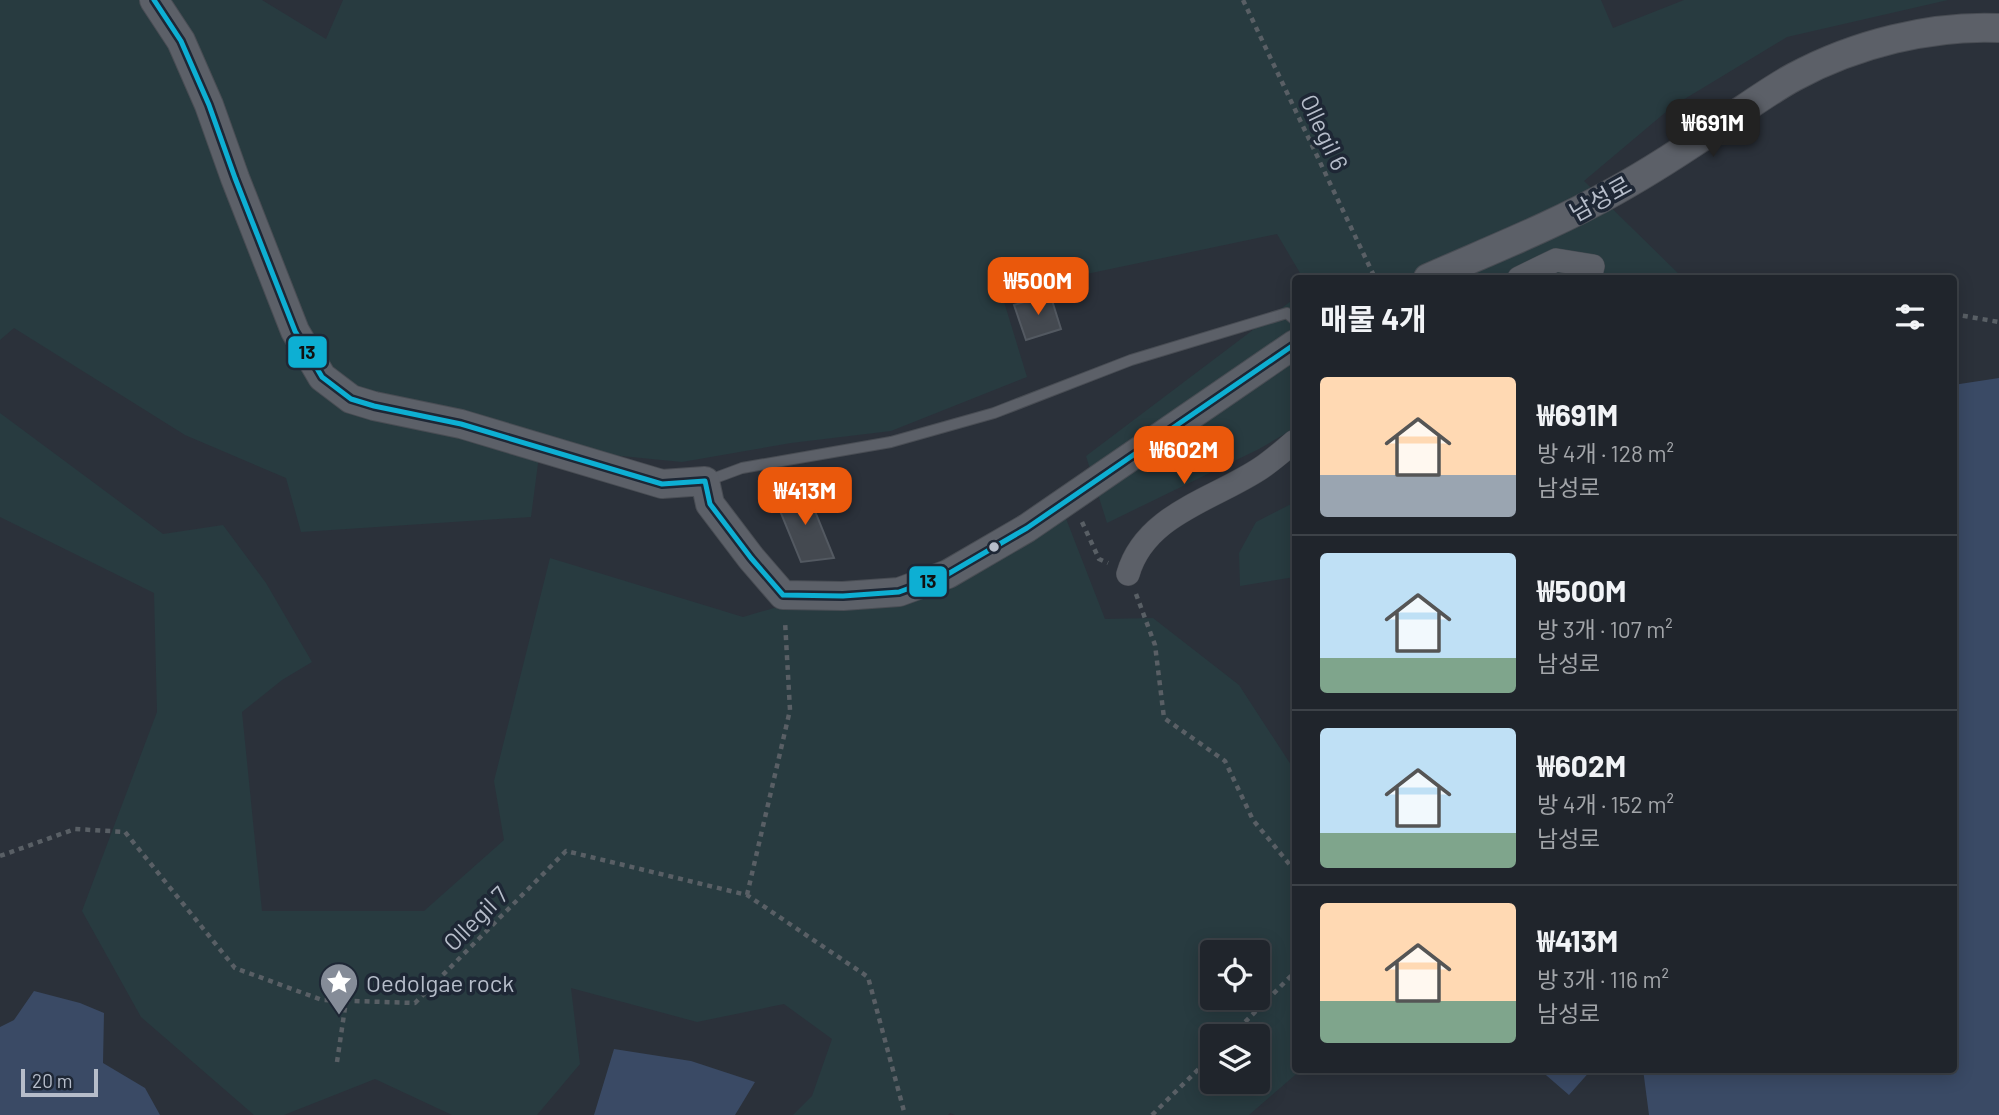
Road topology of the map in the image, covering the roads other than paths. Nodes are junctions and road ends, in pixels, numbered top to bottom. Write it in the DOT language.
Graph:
graph roads {
  1 [pos="154,0"];
  2 [pos="1999,28"];
  3 [pos="1435,275"];
  4 [pos="1525,275"];
  5 [pos="1591,275"];
  6 [pos="1291,316"];
  7 [pos="1292,346"];
  8 [pos="1292,443"];
  9 [pos="705,481"];
  10 [pos="1128,574"];
  1 -- 9 [label="street"];
  2 -- 3 [label="street, 남성로"];
  4 -- 5 [label="street"];
  6 -- 9 [label="lane"];
  7 -- 9 [label="street"];
  8 -- 10 [label="street"];
}
